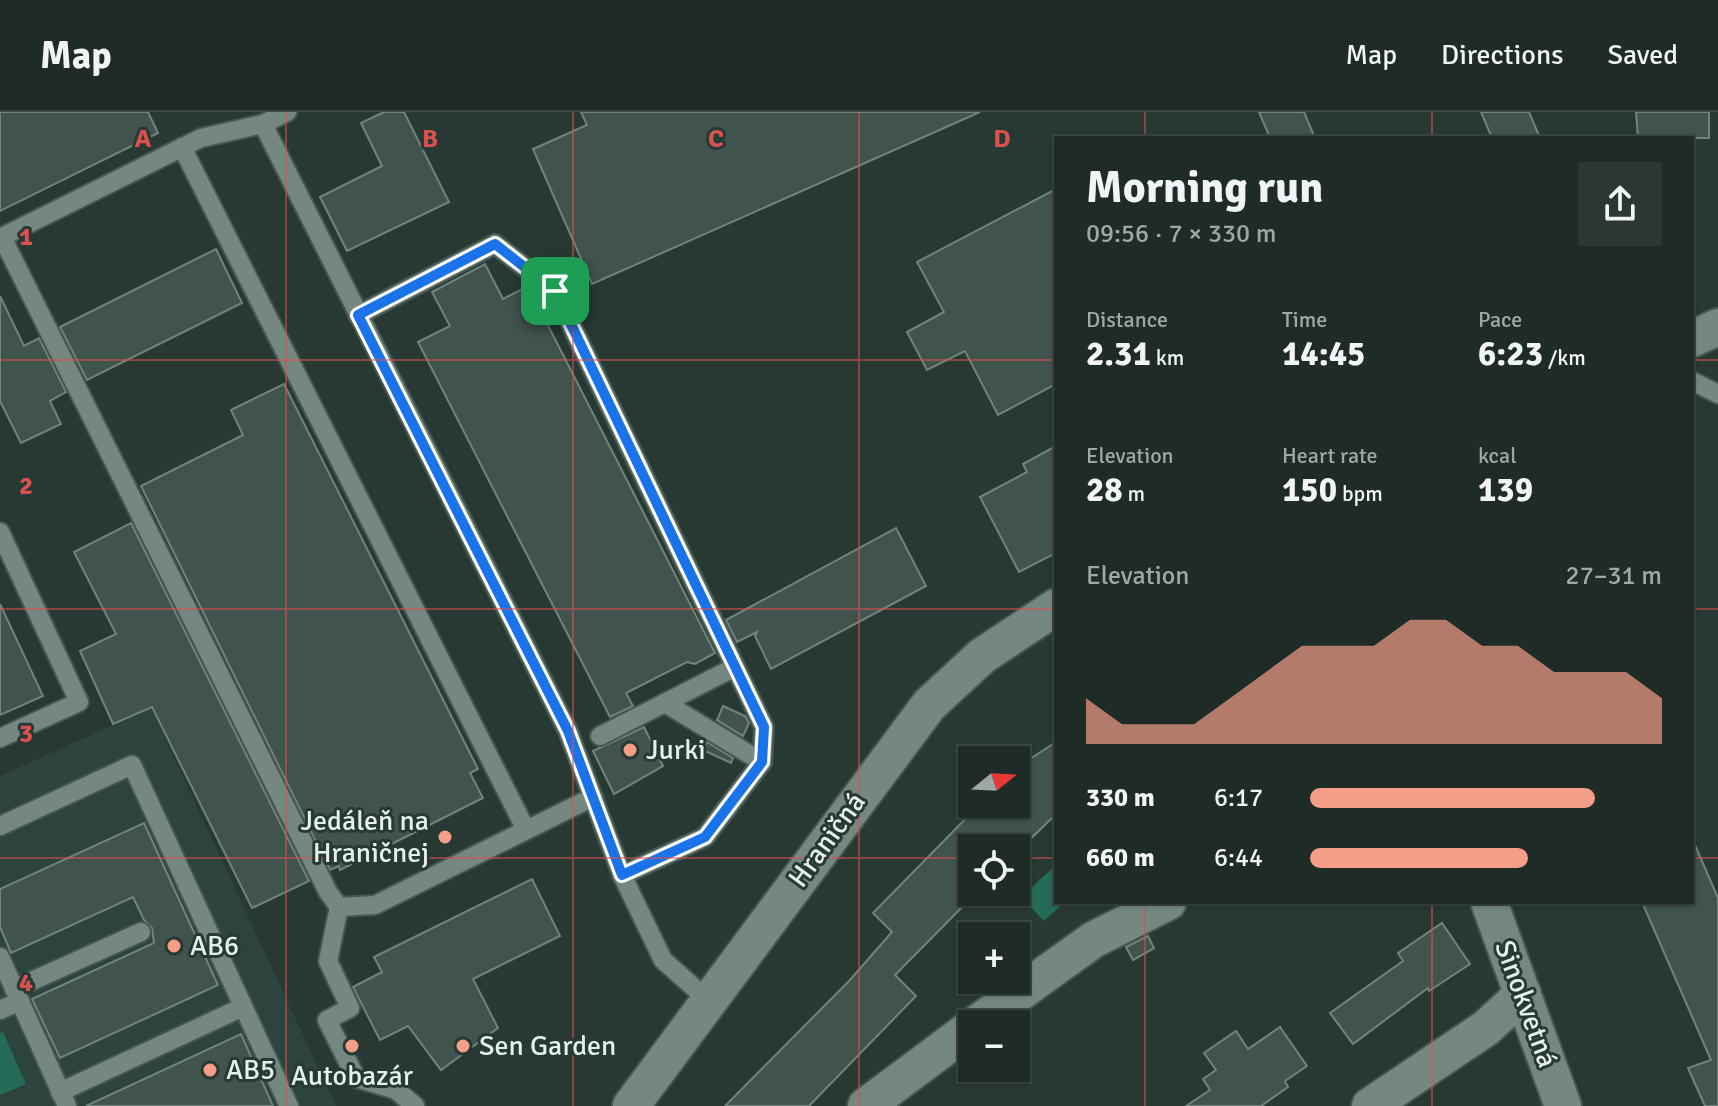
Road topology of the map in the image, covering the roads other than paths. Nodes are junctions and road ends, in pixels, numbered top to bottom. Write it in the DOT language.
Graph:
graph roads {
  1 [pos="287,112"];
  2 [pos="263,124"];
  3 [pos="182,147"];
  4 [pos="358,315"];
  5 [pos="1718,327"];
  6 [pos="1694,338"];
  7 [pos="1694,382"];
  8 [pos="1718,394"];
  9 [pos="0,532"];
  10 [pos="1054,608"];
  11 [pos="735,667"];
  12 [pos="665,703"];
  13 [pos="600,736"];
  14 [pos="0,738"];
  15 [pos="762,762"];
  16 [pos="593,797"];
  17 [pos="0,826"];
  18 [pos="526,830"];
  19 [pos="622,875"];
  20 [pos="1164,904"];
  21 [pos="1490,904"];
  22 [pos="339,907"];
  23 [pos="141,932"];
  24 [pos="0,957"];
  25 [pos="1523,994"];
  26 [pos="17,995"];
  27 [pos="709,1001"];
  28 [pos="243,1007"];
  29 [pos="0,1010"];
  30 [pos="996,1010"];
  31 [pos="958,1038"];
  32 [pos="64,1099"];
  33 [pos="289,1106"];
  34 [pos="415,1106"];
  35 [pos="631,1106"];
  36 [pos="866,1106"];
  37 [pos="1370,1106"];
  38 [pos="1563,1106"];
  1 -- 2 [label="lane"];
  2 -- 3 [label="lane"];
  2 -- 4 [label="lane"];
  3 -- 18 [label="lane"];
  3 -- 22 [label="lane"];
  4 -- 11 [label="lane"];
  4 -- 16 [label="lane"];
  5 -- 6 [label="street"];
  7 -- 8 [label="lane"];
  9 -- 14 [label="lane"];
  10 -- 27 [label="street, Hraničná"];
  11 -- 12 [label="lane"];
  11 -- 15 [label="lane"];
  12 -- 13 [label="lane"];
  12 -- 15 [label="lane"];
  15 -- 19 [label="lane"];
  16 -- 18 [label="lane"];
  16 -- 19 [label="lane"];
  17 -- 28 [label="lane"];
  18 -- 22 [label="lane"];
  19 -- 27 [label="lane"];
  20 -- 30 [label="street"];
  21 -- 25 [label="street, Sinokvetná"];
  22 -- 34 [label="lane"];
  23 -- 26 [label="lane"];
  24 -- 26 [label="lane"];
  25 -- 37 [label="street"];
  25 -- 38 [label="street, Sinokvetná"];
  26 -- 29 [label="lane"];
  26 -- 32 [label="lane"];
  27 -- 35 [label="street, Hraničná"];
  28 -- 32 [label="lane"];
  28 -- 33 [label="lane"];
  31 -- 36 [label="street"];
}
